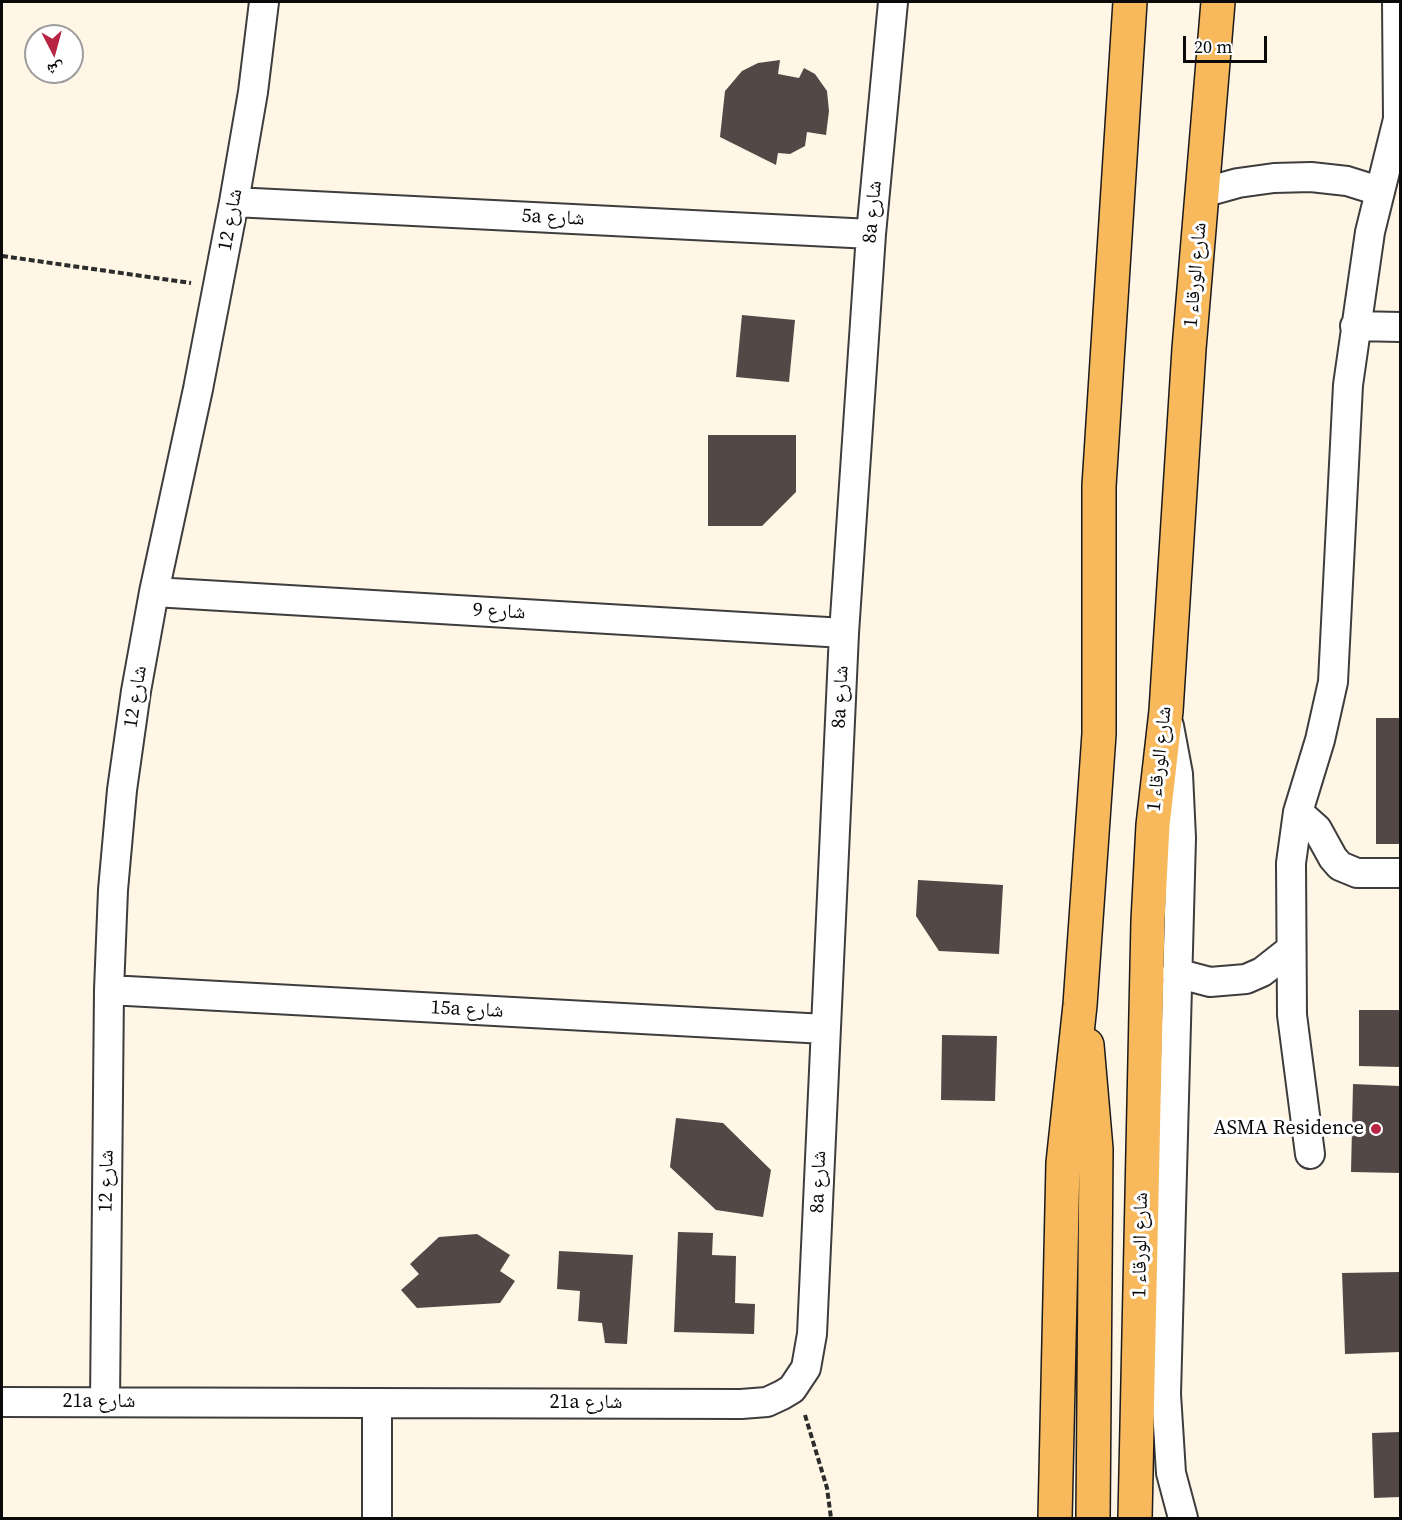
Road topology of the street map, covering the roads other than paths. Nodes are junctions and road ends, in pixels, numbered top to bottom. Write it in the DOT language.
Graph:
graph roads {
  1 [pos="264,2"];
  2 [pos="893,2"];
  3 [pos="1130,2"];
  4 [pos="1218,2"];
  5 [pos="1397,2"];
  6 [pos="1379,191"];
  7 [pos="1202,193"];
  8 [pos="234,202"];
  9 [pos="871,234"];
  10 [pos="1355,326"];
  11 [pos="1401,327"];
  12 [pos="154,592"];
  13 [pos="844,633"];
  14 [pos="1166,711"];
  15 [pos="1298,812"];
  16 [pos="1401,873"];
  17 [pos="1290,951"];
  18 [pos="1176,973"];
  19 [pos="109,990"];
  20 [pos="1080,1005"];
  21 [pos="825,1029"];
  22 [pos="1310,1154"];
  23 [pos="792,1389"];
  24 [pos="2,1402"];
  25 [pos="105,1402"];
  26 [pos="377,1403"];
  27 [pos="1139,1509"];
  28 [pos="1052,1510"];
  29 [pos="377,1518"];
  30 [pos="1093,1518"];
  31 [pos="1183,1518"];
  1 -- 8 [label="street, شارع 12"];
  2 -- 9 [label="street, 8a شارع"];
  3 -- 20 [label="main road"];
  4 -- 7 [label="main road, شارع الورقاء 1"];
  5 -- 6 [label="street"];
  6 -- 7 [label="street"];
  6 -- 10 [label="street"];
  7 -- 14 [label="main road, شارع الورقاء 1"];
  8 -- 9 [label="street, 5a شارع"];
  8 -- 12 [label="street, شارع 12"];
  9 -- 13 [label="street, 8a شارع"];
  10 -- 11 [label="street"];
  10 -- 15 [label="street"];
  12 -- 13 [label="street, شارع 9"];
  12 -- 19 [label="street, شارع 12"];
  13 -- 21 [label="street, 8a شارع"];
  14 -- 18 [label="street"];
  14 -- 27 [label="main road, شارع الورقاء 1"];
  15 -- 16 [label="street"];
  15 -- 17 [label="street"];
  17 -- 18 [label="street"];
  17 -- 22 [label="street"];
  18 -- 31 [label="street"];
  19 -- 21 [label="street, 15a شارع"];
  19 -- 25 [label="street, شارع 12"];
  20 -- 28 [label="main road"];
  20 -- 30 [label="main road"];
  21 -- 23 [label="street, 8a شارع"];
  23 -- 26 [label="street, 21a شارع"];
  24 -- 25 [label="street, 21a شارع"];
  25 -- 26 [label="street, 21a شارع"];
  26 -- 29 [label="street"];
}
